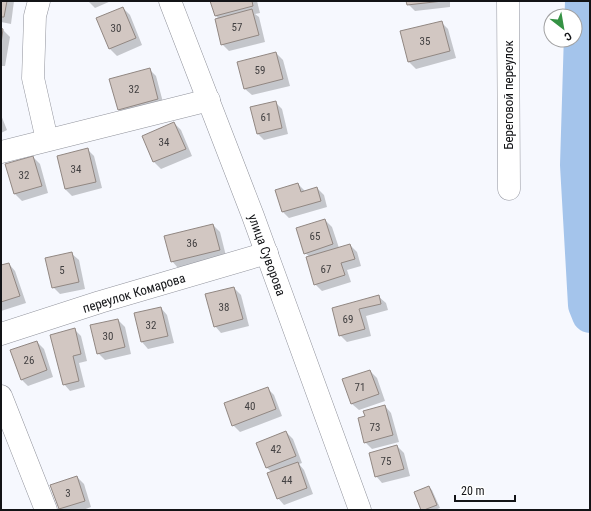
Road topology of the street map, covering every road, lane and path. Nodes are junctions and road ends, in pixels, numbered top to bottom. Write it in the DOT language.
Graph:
graph roads {
  1 [pos="39,1"];
  2 [pos="170,1"];
  3 [pos="508,1"];
  4 [pos="209,100"];
  5 [pos="47,140"];
  6 [pos="1,152"];
  7 [pos="509,189"];
  8 [pos="267,253"];
  9 [pos="1,334"];
  10 [pos="1,396"];
  11 [pos="46,510"];
  12 [pos="360,510"];
  1 -- 5 [label="street"];
  2 -- 4 [label="street, улица Суворова"];
  3 -- 7 [label="street, Береговой переулок"];
  4 -- 5 [label="street"];
  4 -- 8 [label="street, улица Суворова"];
  5 -- 6 [label="street"];
  8 -- 9 [label="street, переулок Комарова"];
  8 -- 12 [label="street, улица Суворова"];
  10 -- 11 [label="street"];
}
